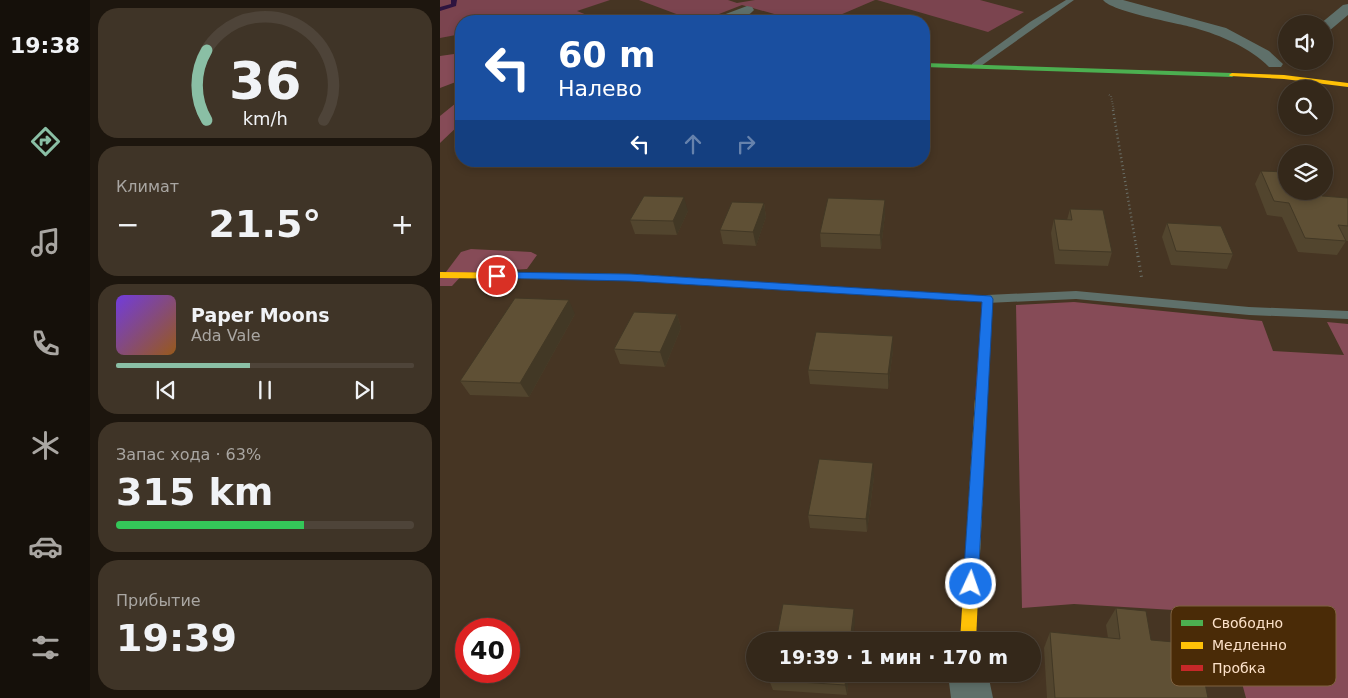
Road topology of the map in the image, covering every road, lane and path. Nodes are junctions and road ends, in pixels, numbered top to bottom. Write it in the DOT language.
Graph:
graph roads {
  1 [pos="1071,0"];
  2 [pos="1110,0"];
  3 [pos="1348,8"];
  4 [pos="747,10"];
  5 [pos="735,15"];
  6 [pos="1333,20"];
  7 [pos="1278,64"];
  8 [pos="930,65"];
  9 [pos="975,66"];
  10 [pos="1278,66"];
  11 [pos="1295,70"];
  12 [pos="1085,72"];
  13 [pos="1348,85"];
  14 [pos="440,275"];
  15 [pos="987,299"];
  16 [pos="1146,300"];
  17 [pos="1348,315"];
  18 [pos="968,632"];
  19 [pos="969,682"];
  20 [pos="972,698"];
  1 -- 9 [label="lane"];
  2 -- 7 [label="street"];
  3 -- 6 [label="street"];
  4 -- 5 [label="street"];
  8 -- 9 [label="street"];
  9 -- 12 [label="street"];
  10 -- 12 [label="street"];
  11 -- 13 [label="street"];
  12 -- 16 [label="path"];
  14 -- 15 [label="street"];
  15 -- 16 [label="lane"];
  15 -- 18 [label="street"];
  16 -- 17 [label="lane"];
  19 -- 20 [label="street"];
}
